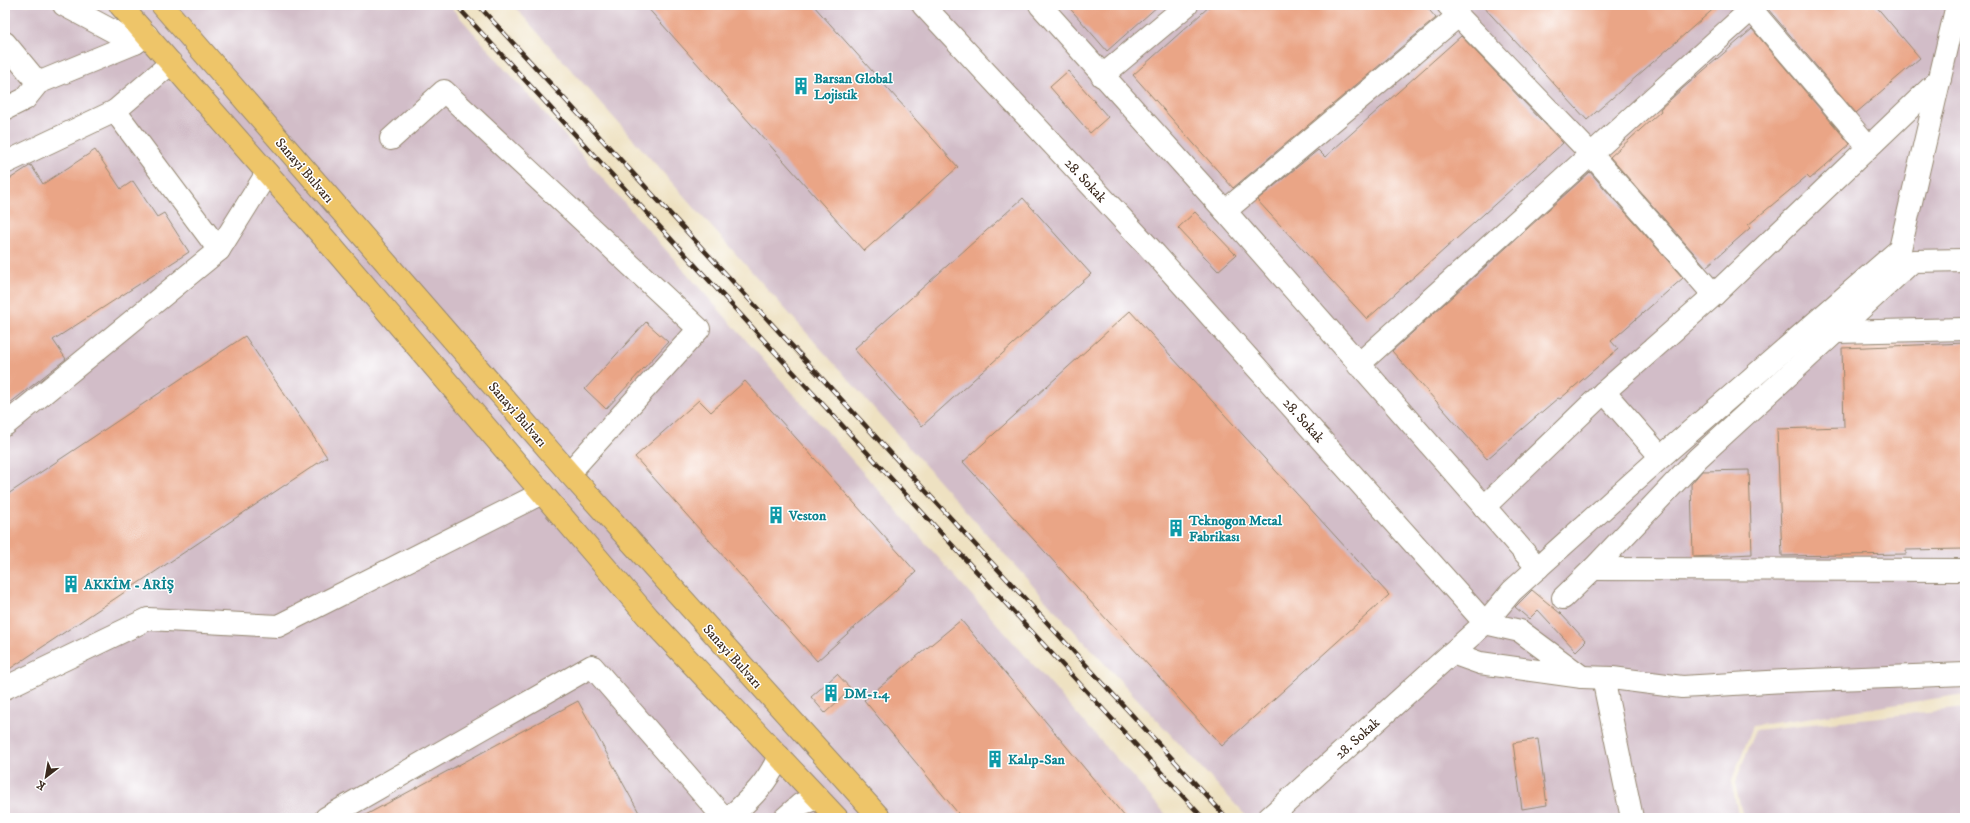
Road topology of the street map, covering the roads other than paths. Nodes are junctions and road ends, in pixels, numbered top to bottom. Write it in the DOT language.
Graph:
graph roads {
  1 [pos="64,5"];
  2 [pos="120,5"];
  3 [pos="162,5"];
  4 [pos="923,5"];
  5 [pos="1040,5"];
  6 [pos="1187,5"];
  7 [pos="1957,5"];
  8 [pos="1753,7"];
  9 [pos="1453,11"];
  10 [pos="141,39"];
  11 [pos="5,43"];
  12 [pos="171,63"];
  13 [pos="1102,76"];
  14 [pos="1940,79"];
  15 [pos="38,83"];
  16 [pos="5,109"];
  17 [pos="115,111"];
  18 [pos="391,139"];
  19 [pos="1868,146"];
  20 [pos="1591,154"];
  21 [pos="5,163"];
  22 [pos="267,173"];
  23 [pos="1225,211"];
  24 [pos="219,250"];
  25 [pos="1965,260"];
  26 [pos="1714,295"];
  27 [pos="1965,329"];
  28 [pos="1836,332"];
  29 [pos="1358,365"];
  30 [pos="1604,392"];
  31 [pos="5,426"];
  32 [pos="1661,457"];
  33 [pos="569,473"];
  34 [pos="542,493"];
  35 [pos="1484,507"];
  36 [pos="1538,568"];
  37 [pos="1593,569"];
  38 [pos="1965,570"];
  39 [pos="1563,598"];
  40 [pos="1485,623"];
  41 [pos="1452,653"];
  42 [pos="1965,674"];
  43 [pos="1593,677"];
  44 [pos="5,688"];
  45 [pos="779,756"];
  46 [pos="818,798"];
  47 [pos="326,818"];
  48 [pos="724,818"];
  49 [pos="729,818"];
  50 [pos="785,818"];
  51 [pos="837,818"];
  52 [pos="880,818"];
  53 [pos="1269,818"];
  54 [pos="1632,818"];
  1 -- 10 [label="street"];
  2 -- 10 [label="main road"];
  3 -- 33 [label="main road, Sanayi Bulvarı"];
  4 -- 40 [label="street, 28. Sokak"];
  5 -- 13 [label="street"];
  6 -- 13 [label="street"];
  7 -- 14 [label="street"];
  8 -- 19 [label="street"];
  8 -- 20 [label="street"];
  9 -- 20 [label="street"];
  9 -- 23 [label="street"];
  10 -- 12 [label="main road"];
  10 -- 15 [label="street"];
  11 -- 15 [label="street"];
  12 -- 17 [label="street"];
  12 -- 22 [label="main road"];
  13 -- 23 [label="street"];
  14 -- 19 [label="street"];
  14 -- 32 [label="street"];
  15 -- 16 [label="street"];
  17 -- 21 [label="street"];
  17 -- 24 [label="street"];
  18 -- 33 [label="street"];
  19 -- 26 [label="street"];
  20 -- 26 [label="street"];
  20 -- 29 [label="street"];
  22 -- 24 [label="street"];
  22 -- 34 [label="main road"];
  23 -- 29 [label="street"];
  24 -- 31 [label="street"];
  25 -- 28 [label="street"];
  26 -- 30 [label="street"];
  27 -- 28 [label="street"];
  28 -- 37 [label="street"];
  29 -- 35 [label="street"];
  30 -- 32 [label="street"];
  30 -- 35 [label="street"];
  32 -- 36 [label="street"];
  33 -- 52 [label="main road, Sanayi Bulvarı"];
  34 -- 44 [label="street"];
  34 -- 45 [label="main road"];
  35 -- 36 [label="street"];
  36 -- 40 [label="street"];
  37 -- 38 [label="street"];
  37 -- 39 [label="street"];
  40 -- 41 [label="street, 28. Sokak"];
  40 -- 43 [label="street"];
  41 -- 43 [label="street"];
  41 -- 53 [label="street, 28. Sokak"];
  42 -- 43 [label="street"];
  43 -- 54 [label="street"];
  45 -- 46 [label="main road"];
  45 -- 49 [label="street"];
  46 -- 50 [label="street"];
  46 -- 51 [label="main road"];
  47 -- 48 [label="street"];
}
